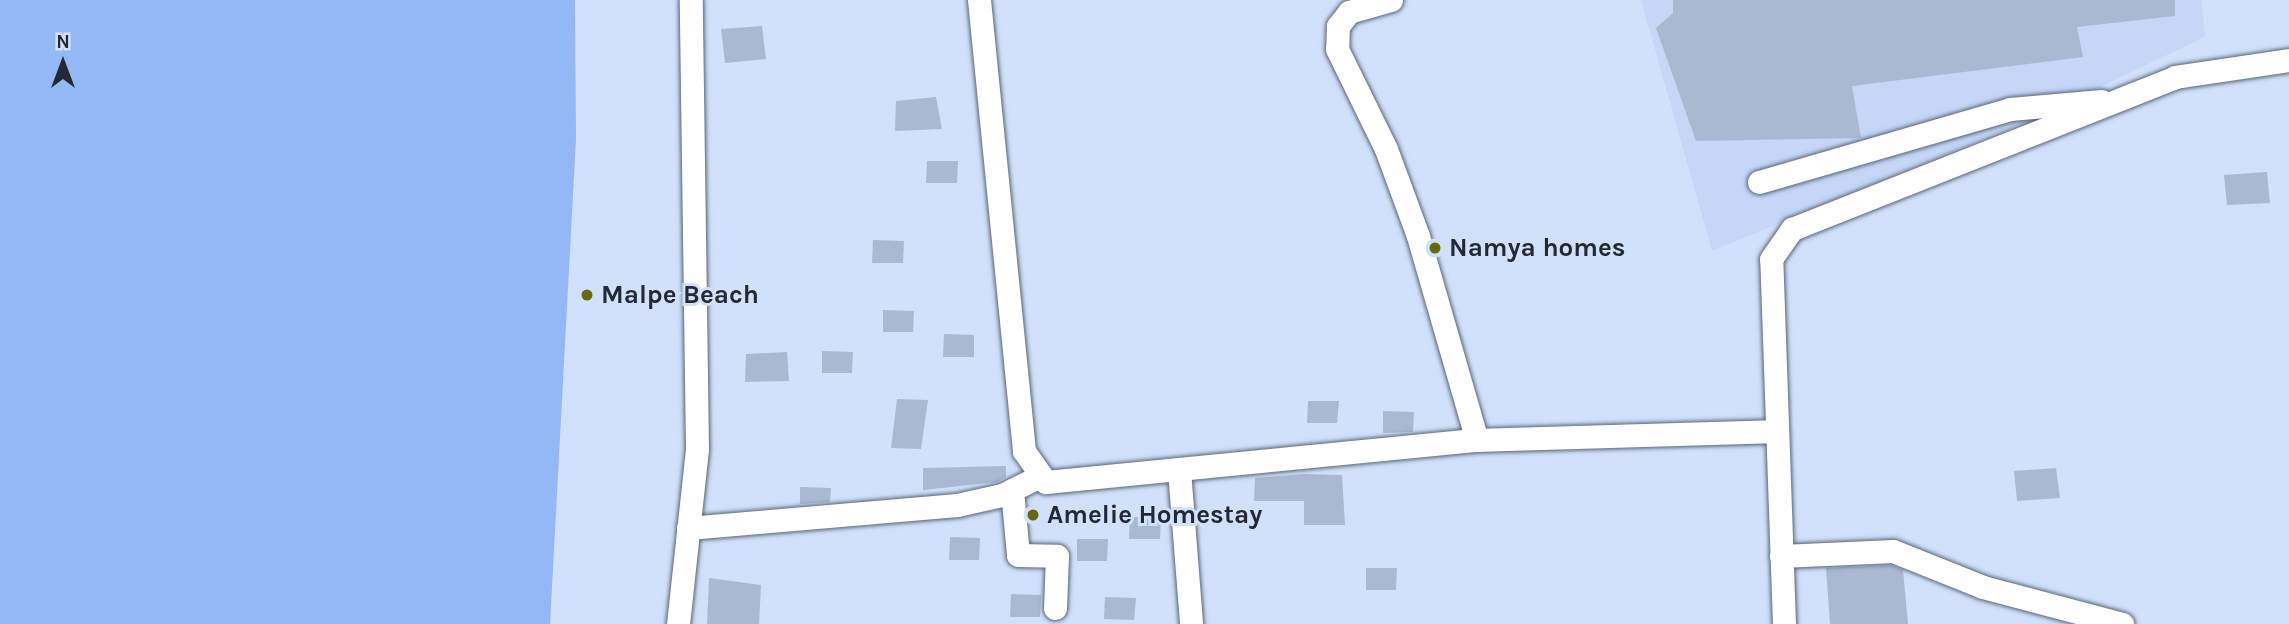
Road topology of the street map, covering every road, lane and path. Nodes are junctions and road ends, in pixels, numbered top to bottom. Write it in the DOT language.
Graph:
graph roads {
  1 [pos="691,0"];
  2 [pos="979,0"];
  3 [pos="1391,0"];
  4 [pos="2289,61"];
  5 [pos="2118,100"];
  6 [pos="1759,182"];
  7 [pos="1777,431"];
  8 [pos="1477,440"];
  9 [pos="1179,470"];
  10 [pos="1040,476"];
  11 [pos="1012,490"];
  12 [pos="688,528"];
  13 [pos="1781,556"];
  14 [pos="1055,608"];
  15 [pos="678,624"];
  16 [pos="1191,624"];
  17 [pos="1784,624"];
  18 [pos="2122,624"];
  1 -- 12 [label="street"];
  2 -- 10 [label="street"];
  3 -- 8 [label="street"];
  4 -- 5 [label="street"];
  5 -- 6 [label="street"];
  5 -- 7 [label="street"];
  7 -- 8 [label="street"];
  7 -- 13 [label="street"];
  8 -- 9 [label="street"];
  9 -- 10 [label="street"];
  9 -- 16 [label="street"];
  10 -- 11 [label="street"];
  11 -- 12 [label="street"];
  11 -- 14 [label="street"];
  12 -- 15 [label="street"];
  13 -- 17 [label="street"];
  13 -- 18 [label="street"];
}
